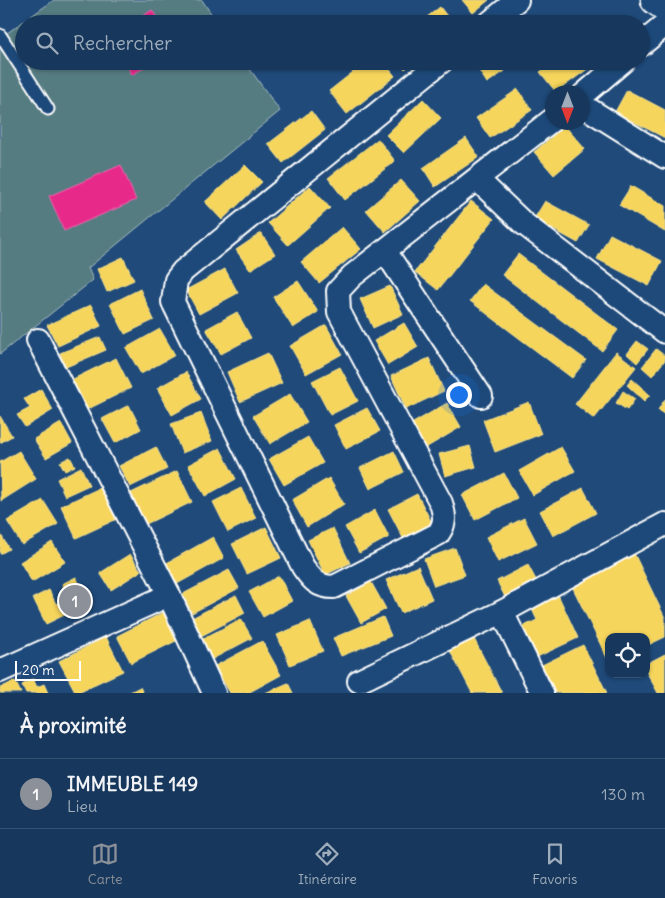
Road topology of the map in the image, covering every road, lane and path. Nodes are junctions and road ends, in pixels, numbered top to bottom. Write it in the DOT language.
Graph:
graph roads {
  1 [pos="518,0"];
  2 [pos="655,0"];
  3 [pos="665,6"];
  4 [pos="499,15"];
  5 [pos="665,25"];
  6 [pos="0,35"];
  7 [pos="650,38"];
  8 [pos="15,58"];
  9 [pos="23,70"];
  10 [pos="431,70"];
  11 [pos="612,70"];
  12 [pos="590,89"];
  13 [pos="48,109"];
  14 [pos="590,110"];
  15 [pos="545,126"];
  16 [pos="665,157"];
  17 [pos="477,179"];
  18 [pos="385,251"];
  19 [pos="665,332"];
  20 [pos="38,340"];
  21 [pos="481,396"];
  22 [pos="665,524"];
  23 [pos="169,595"];
  24 [pos="502,612"];
  25 [pos="0,671"];
  26 [pos="359,681"];
  27 [pos="214,693"];
  28 [pos="542,693"];
  1 -- 4 [label="street"];
  2 -- 3 [label="street"];
  5 -- 7 [label="street"];
  6 -- 8 [label="lane"];
  9 -- 13 [label="lane"];
  10 -- 18 [label="street"];
  11 -- 12 [label="street"];
  14 -- 16 [label="street"];
  15 -- 17 [label="street"];
  17 -- 18 [label="street"];
  17 -- 19 [label="street"];
  18 -- 21 [label="street"];
  20 -- 23 [label="street"];
  22 -- 24 [label="street"];
  23 -- 25 [label="street"];
  23 -- 27 [label="street"];
  24 -- 26 [label="street"];
  24 -- 28 [label="street"];
}
